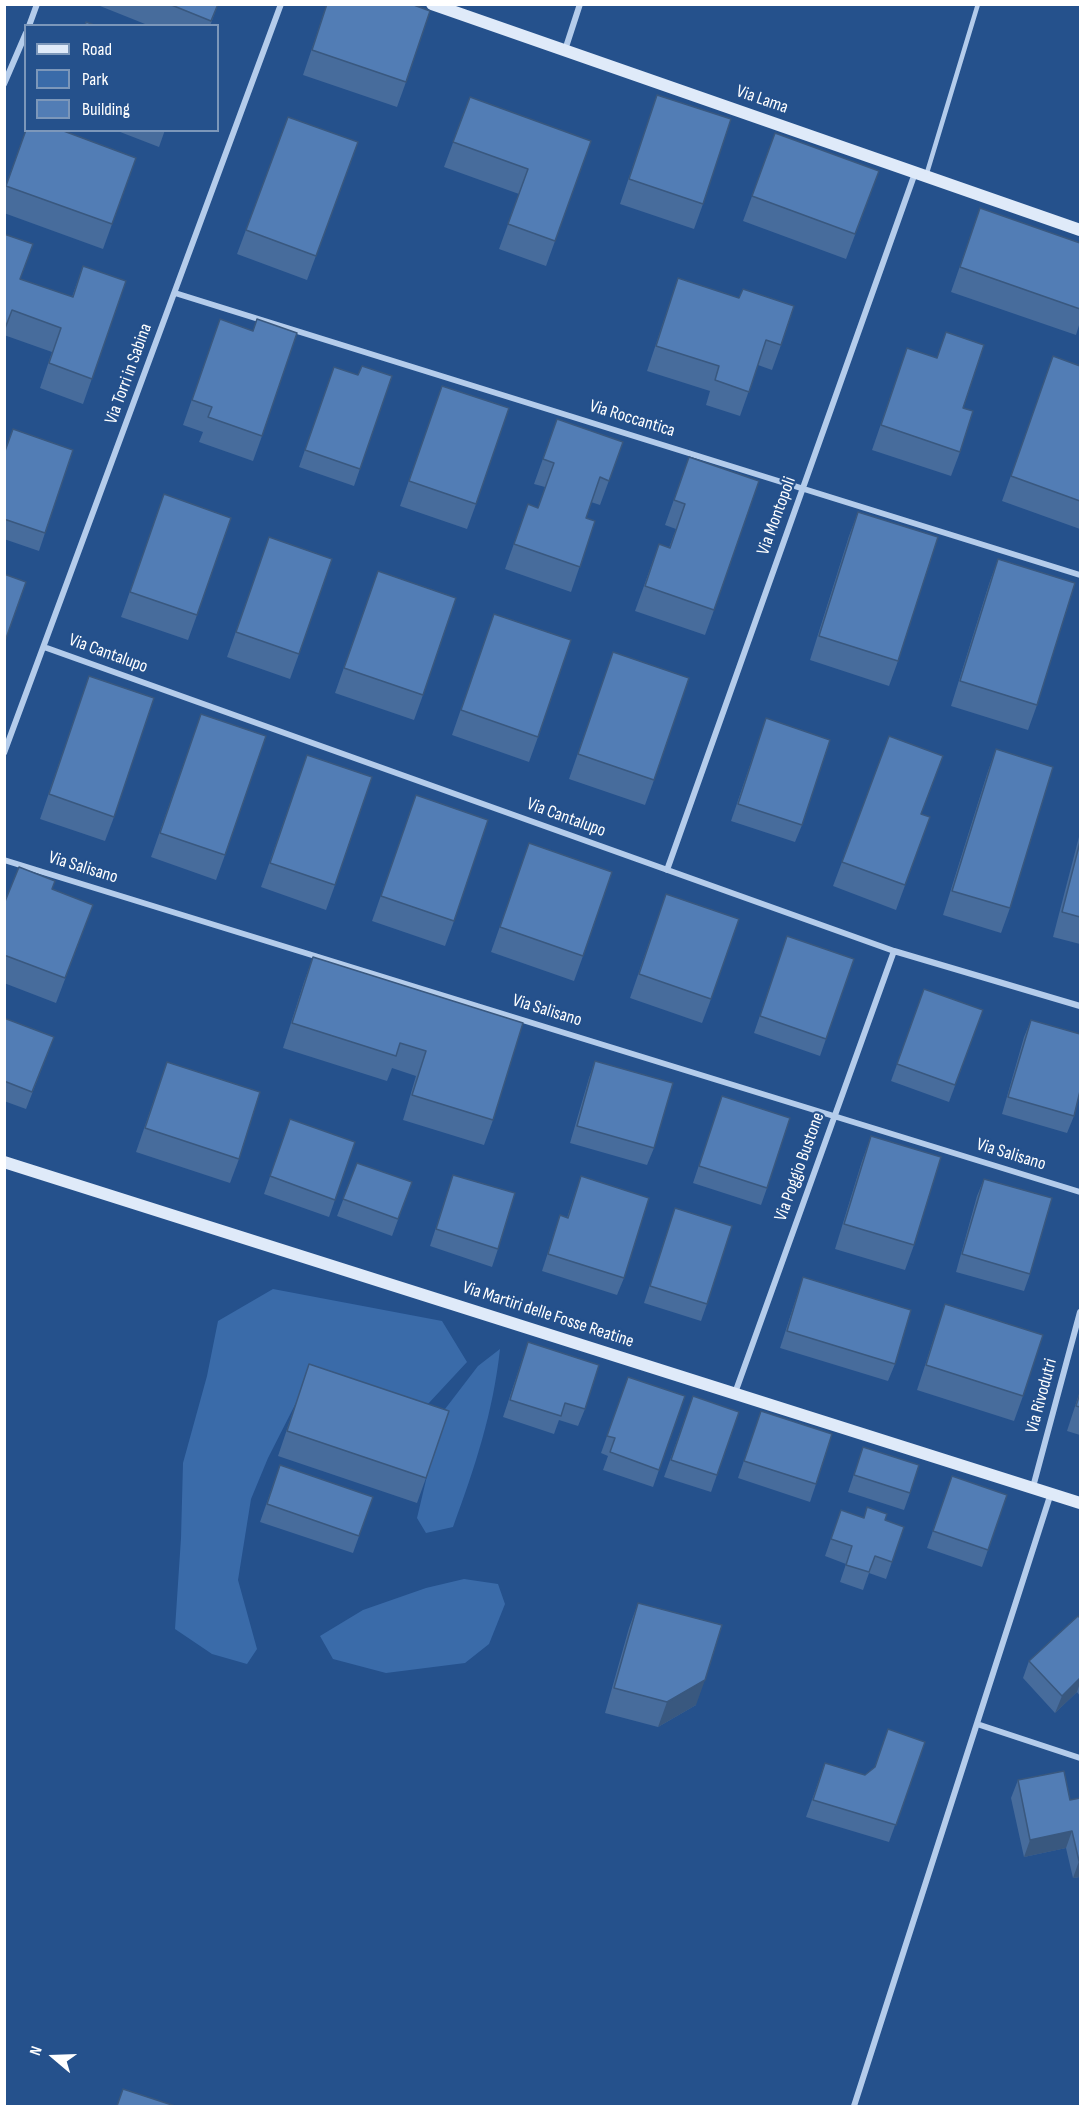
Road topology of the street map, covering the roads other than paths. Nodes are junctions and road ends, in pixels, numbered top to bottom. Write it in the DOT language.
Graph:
graph roads {
  1 [pos="37,4"];
  2 [pos="281,4"];
  3 [pos="432,4"];
  4 [pos="580,4"];
  5 [pos="978,4"];
  6 [pos="30,24"];
  7 [pos="24,38"];
  8 [pos="565,50"];
  9 [pos="4,84"];
  10 [pos="920,174"];
  11 [pos="1080,230"];
  12 [pos="175,293"];
  13 [pos="802,488"];
  14 [pos="1080,575"];
  15 [pos="44,647"];
  16 [pos="4,753"];
  17 [pos="4,860"];
  18 [pos="667,870"];
  19 [pos="894,951"];
  20 [pos="1080,1006"];
  21 [pos="835,1116"];
  22 [pos="4,1162"];
  23 [pos="1080,1192"];
  24 [pos="1080,1312"];
  25 [pos="735,1393"];
  26 [pos="1033,1487"];
  27 [pos="1051,1493"];
  28 [pos="1080,1503"];
  29 [pos="977,1724"];
  30 [pos="1080,1758"];
  31 [pos="854,2106"];
  1 -- 6 [label="street"];
  2 -- 12 [label="street, Via Torri in Sabina"];
  3 -- 8 [label="main road, Via Lama"];
  4 -- 8 [label="street"];
  5 -- 10 [label="lane"];
  7 -- 9 [label="street"];
  8 -- 10 [label="main road, Via Lama"];
  10 -- 11 [label="main road, Via Lama"];
  10 -- 13 [label="street, Via Montopoli"];
  12 -- 13 [label="street, Via Roccantica"];
  12 -- 15 [label="street, Via Torri in Sabina"];
  13 -- 14 [label="street, Via Roccantica"];
  13 -- 18 [label="street, Via Montopoli"];
  15 -- 16 [label="street, Via Torri in Sabina"];
  15 -- 18 [label="street, Via Cantalupo"];
  17 -- 21 [label="street, Via Salisano"];
  18 -- 19 [label="street, Via Cantalupo"];
  19 -- 20 [label="street, Via Cantalupo"];
  19 -- 21 [label="street, Via Poggio Bustone"];
  21 -- 23 [label="street, Via Salisano"];
  21 -- 25 [label="street, Via Poggio Bustone"];
  22 -- 25 [label="main road, Via Martiri delle Fosse Reatine"];
  24 -- 26 [label="street, Via Rivodutri"];
  25 -- 26 [label="main road, Via Martiri delle Fosse Reatine"];
  26 -- 27 [label="main road, Via Martiri delle Fosse Reatine"];
  27 -- 28 [label="main road, Via Martiri delle Fosse Reatine"];
  27 -- 29 [label="street"];
  29 -- 30 [label="street"];
  29 -- 31 [label="street"];
}
